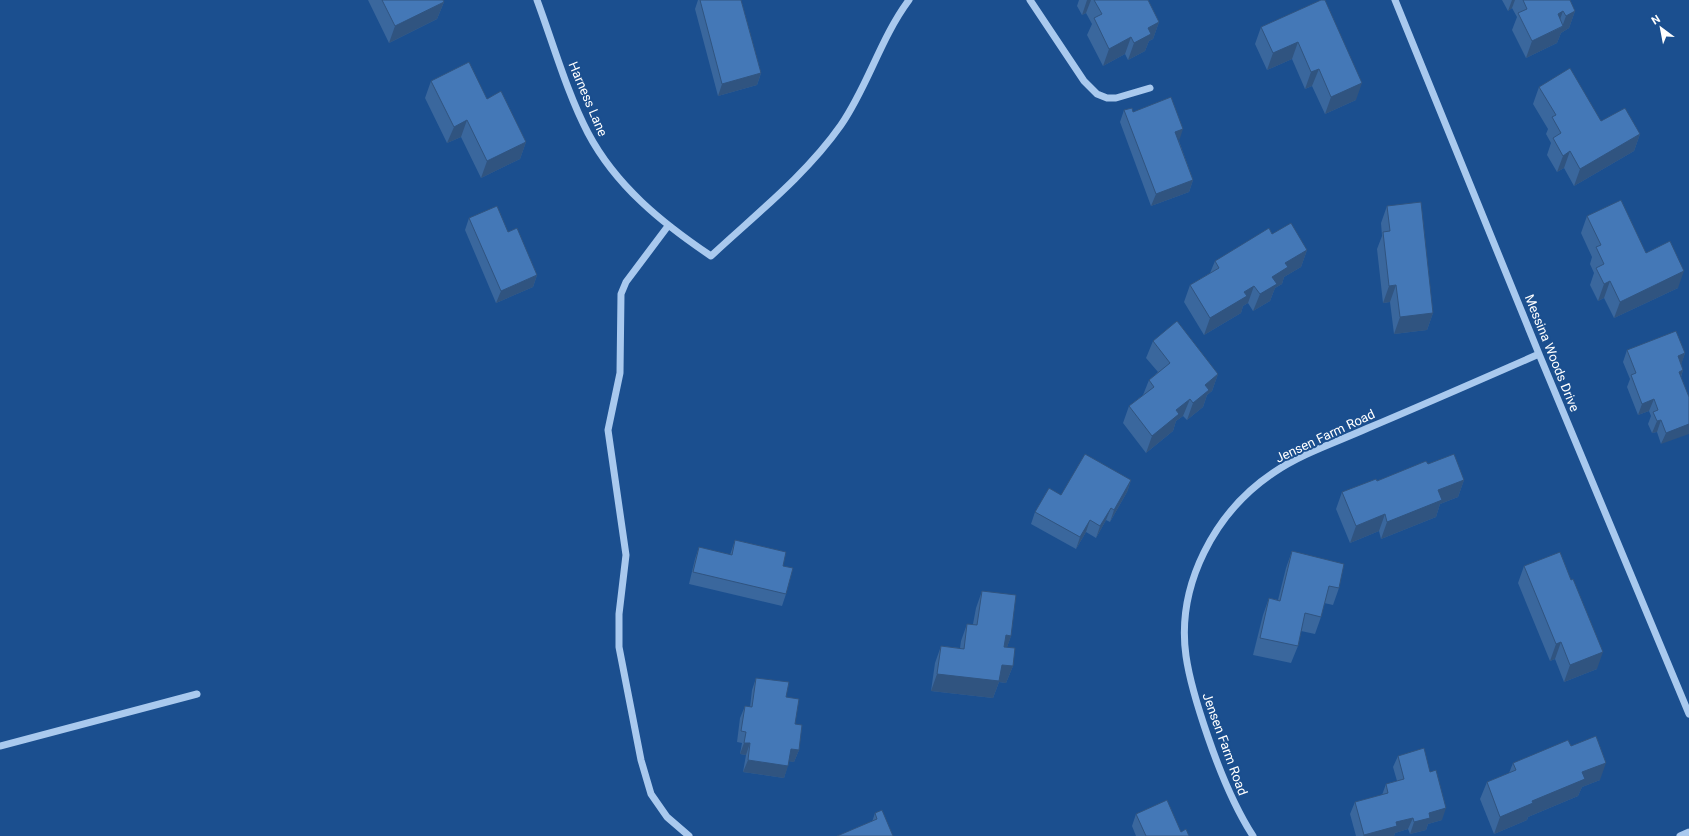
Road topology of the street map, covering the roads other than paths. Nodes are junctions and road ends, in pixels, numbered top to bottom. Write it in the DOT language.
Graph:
graph roads {
  1 [pos="537,0"];
  2 [pos="909,0"];
  3 [pos="1030,0"];
  4 [pos="1395,0"];
  5 [pos="1150,88"];
  6 [pos="668,226"];
  7 [pos="1539,354"];
  8 [pos="198,694"];
  9 [pos="1689,714"];
  10 [pos="0,746"];
  11 [pos="1689,832"];
  12 [pos="689,836"];
  13 [pos="1253,836"];
  14 [pos="1680,836"];
  1 -- 6 [label="street, Harness Lane"];
  2 -- 6 [label="street, Harness Lane"];
  3 -- 5 [label="street"];
  4 -- 7 [label="street, Messina Woods Drive"];
  6 -- 12 [label="street"];
  7 -- 9 [label="street, Messina Woods Drive"];
  7 -- 13 [label="street, Jensen Farm Road"];
  8 -- 10 [label="street"];
  11 -- 14 [label="street"];
}
